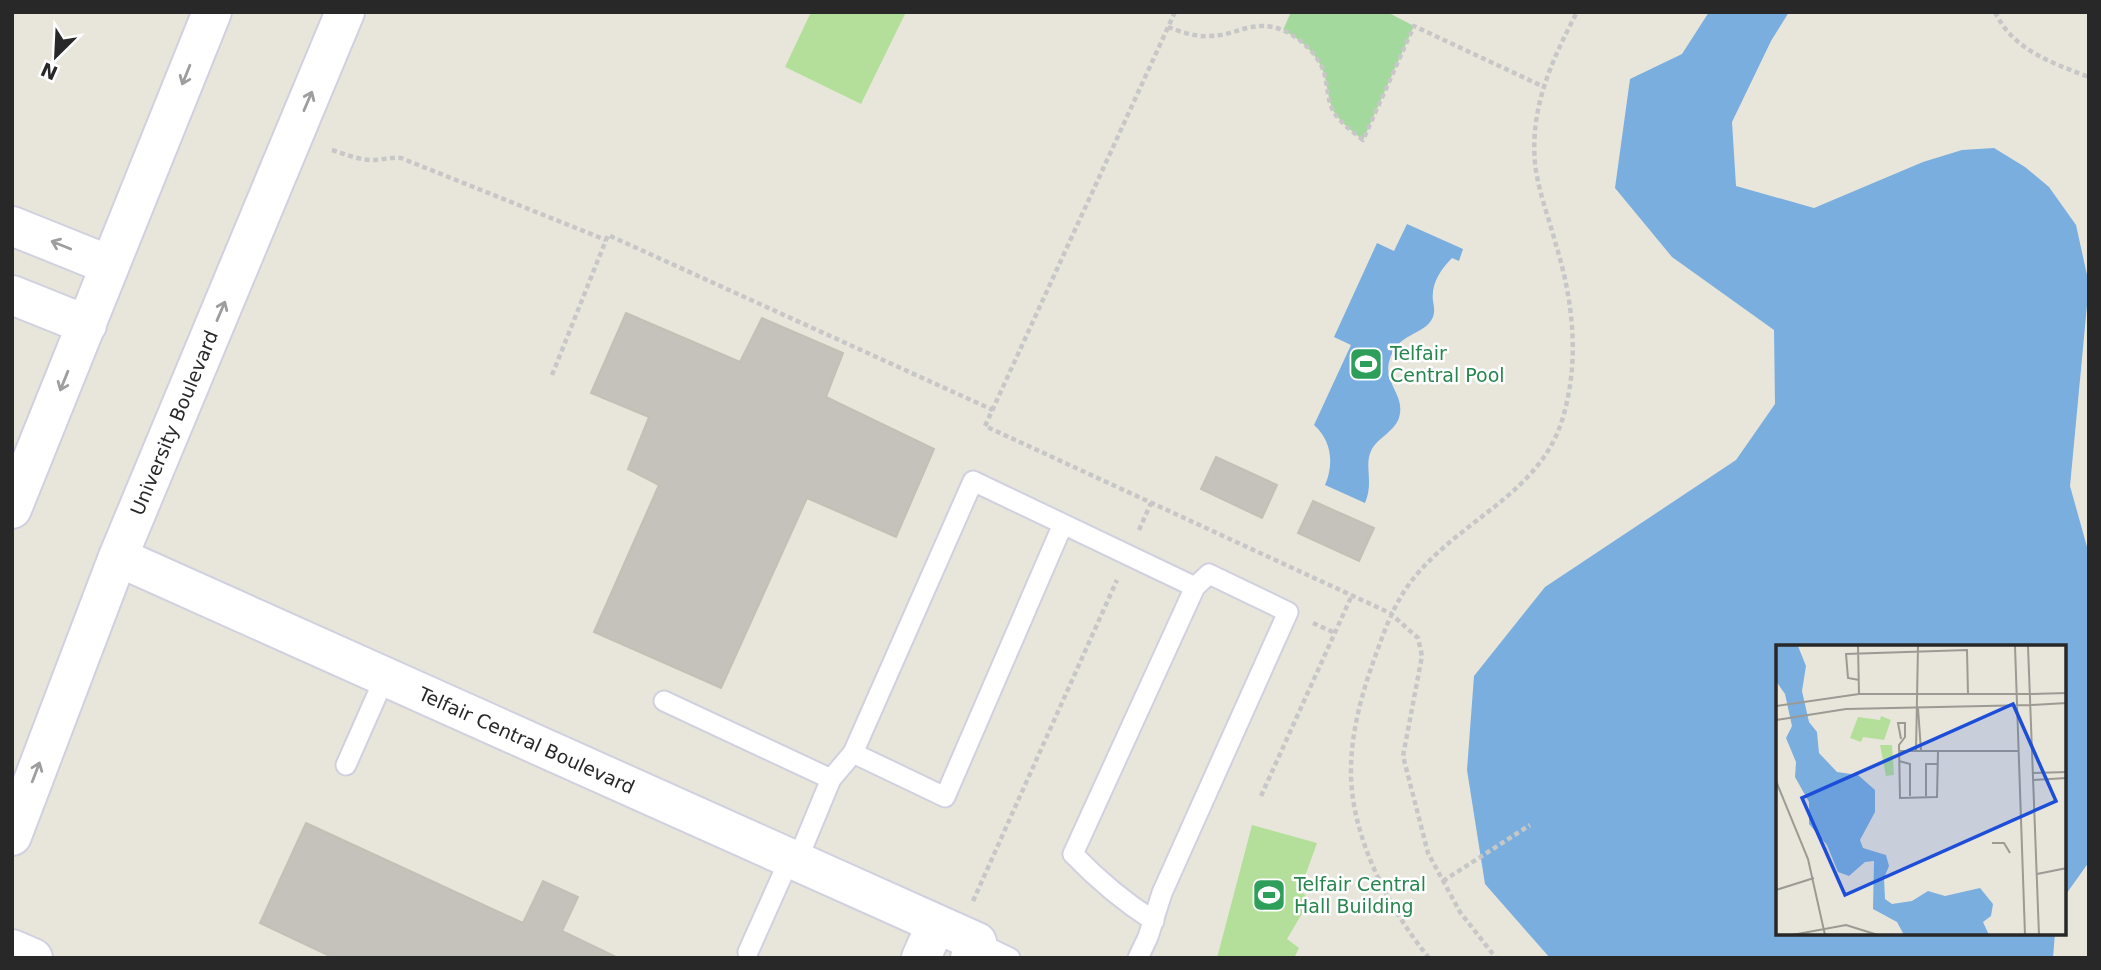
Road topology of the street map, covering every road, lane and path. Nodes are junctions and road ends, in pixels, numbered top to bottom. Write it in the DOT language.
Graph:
graph roads {
  1 [pos="212,12"];
  2 [pos="345,12"];
  3 [pos="1175,12"];
  4 [pos="1577,12"];
  5 [pos="1995,12"];
  6 [pos="1168,27"];
  7 [pos="2089,76"];
  8 [pos="1542,86"];
  9 [pos="332,150"];
  10 [pos="12,226"];
  11 [pos="607,240"];
  12 [pos="109,265"];
  13 [pos="12,295"];
  14 [pos="87,325"];
  15 [pos="552,375"];
  16 [pos="993,410"];
  17 [pos="985,426"];
  18 [pos="1152,503"];
  19 [pos="12,509"];
  20 [pos="1063,524"];
  21 [pos="1128,555"];
  22 [pos="118,557"];
  23 [pos="1195,587"];
  24 [pos="1352,595"];
  25 [pos="385,677"];
  26 [pos="664,701"];
  27 [pos="853,753"];
  28 [pos="346,765"];
  29 [pos="831,779"];
  30 [pos="1261,796"];
  31 [pos="1530,825"];
  32 [pos="12,836"];
  33 [pos="794,859"];
  34 [pos="1443,881"];
  35 [pos="1154,920"];
  36 [pos="970,943"];
  37 [pos="12,948"];
  38 [pos="748,952"];
  39 [pos="33,958"];
  40 [pos="921,958"];
  41 [pos="1138,958"];
  42 [pos="1429,958"];
  1 -- 12 [label="main road, one-way"];
  22 -- 2 [label="main road, University Boulevard, one-way"];
  3 -- 6 [label="path"];
  4 -- 8 [label="path"];
  5 -- 7 [label="path"];
  6 -- 8 [label="path"];
  6 -- 16 [label="path"];
  8 -- 42 [label="path"];
  9 -- 11 [label="path"];
  12 -- 10 [label="main road, one-way"];
  11 -- 15 [label="path"];
  11 -- 16 [label="path"];
  12 -- 14 [label="main road"];
  13 -- 14 [label="main road"];
  14 -- 19 [label="main road, one-way"];
  16 -- 17 [label="path"];
  18 -- 21 [label="path"];
  20 -- 21 [label="lane"];
  20 -- 27 [label="lane"];
  20 -- 27 [label="lane"];
  21 -- 23 [label="lane"];
  21 -- 36 [label="path"];
  22 -- 25 [label="main road, Telfair Central Boulevard"];
  32 -- 22 [label="main road, University Boulevard, one-way"];
  23 -- 35 [label="lane"];
  23 -- 35 [label="lane"];
  24 -- 30 [label="path"];
  25 -- 28 [label="lane"];
  25 -- 33 [label="main road, Telfair Central Boulevard"];
  26 -- 29 [label="lane"];
  27 -- 29 [label="lane"];
  29 -- 33 [label="lane"];
  31 -- 34 [label="path"];
  33 -- 36 [label="main road, Telfair Central Boulevard"];
  33 -- 38 [label="lane"];
  35 -- 41 [label="lane"];
  36 -- 40 [label="main road"];
  37 -- 39 [label="main road"];
}
